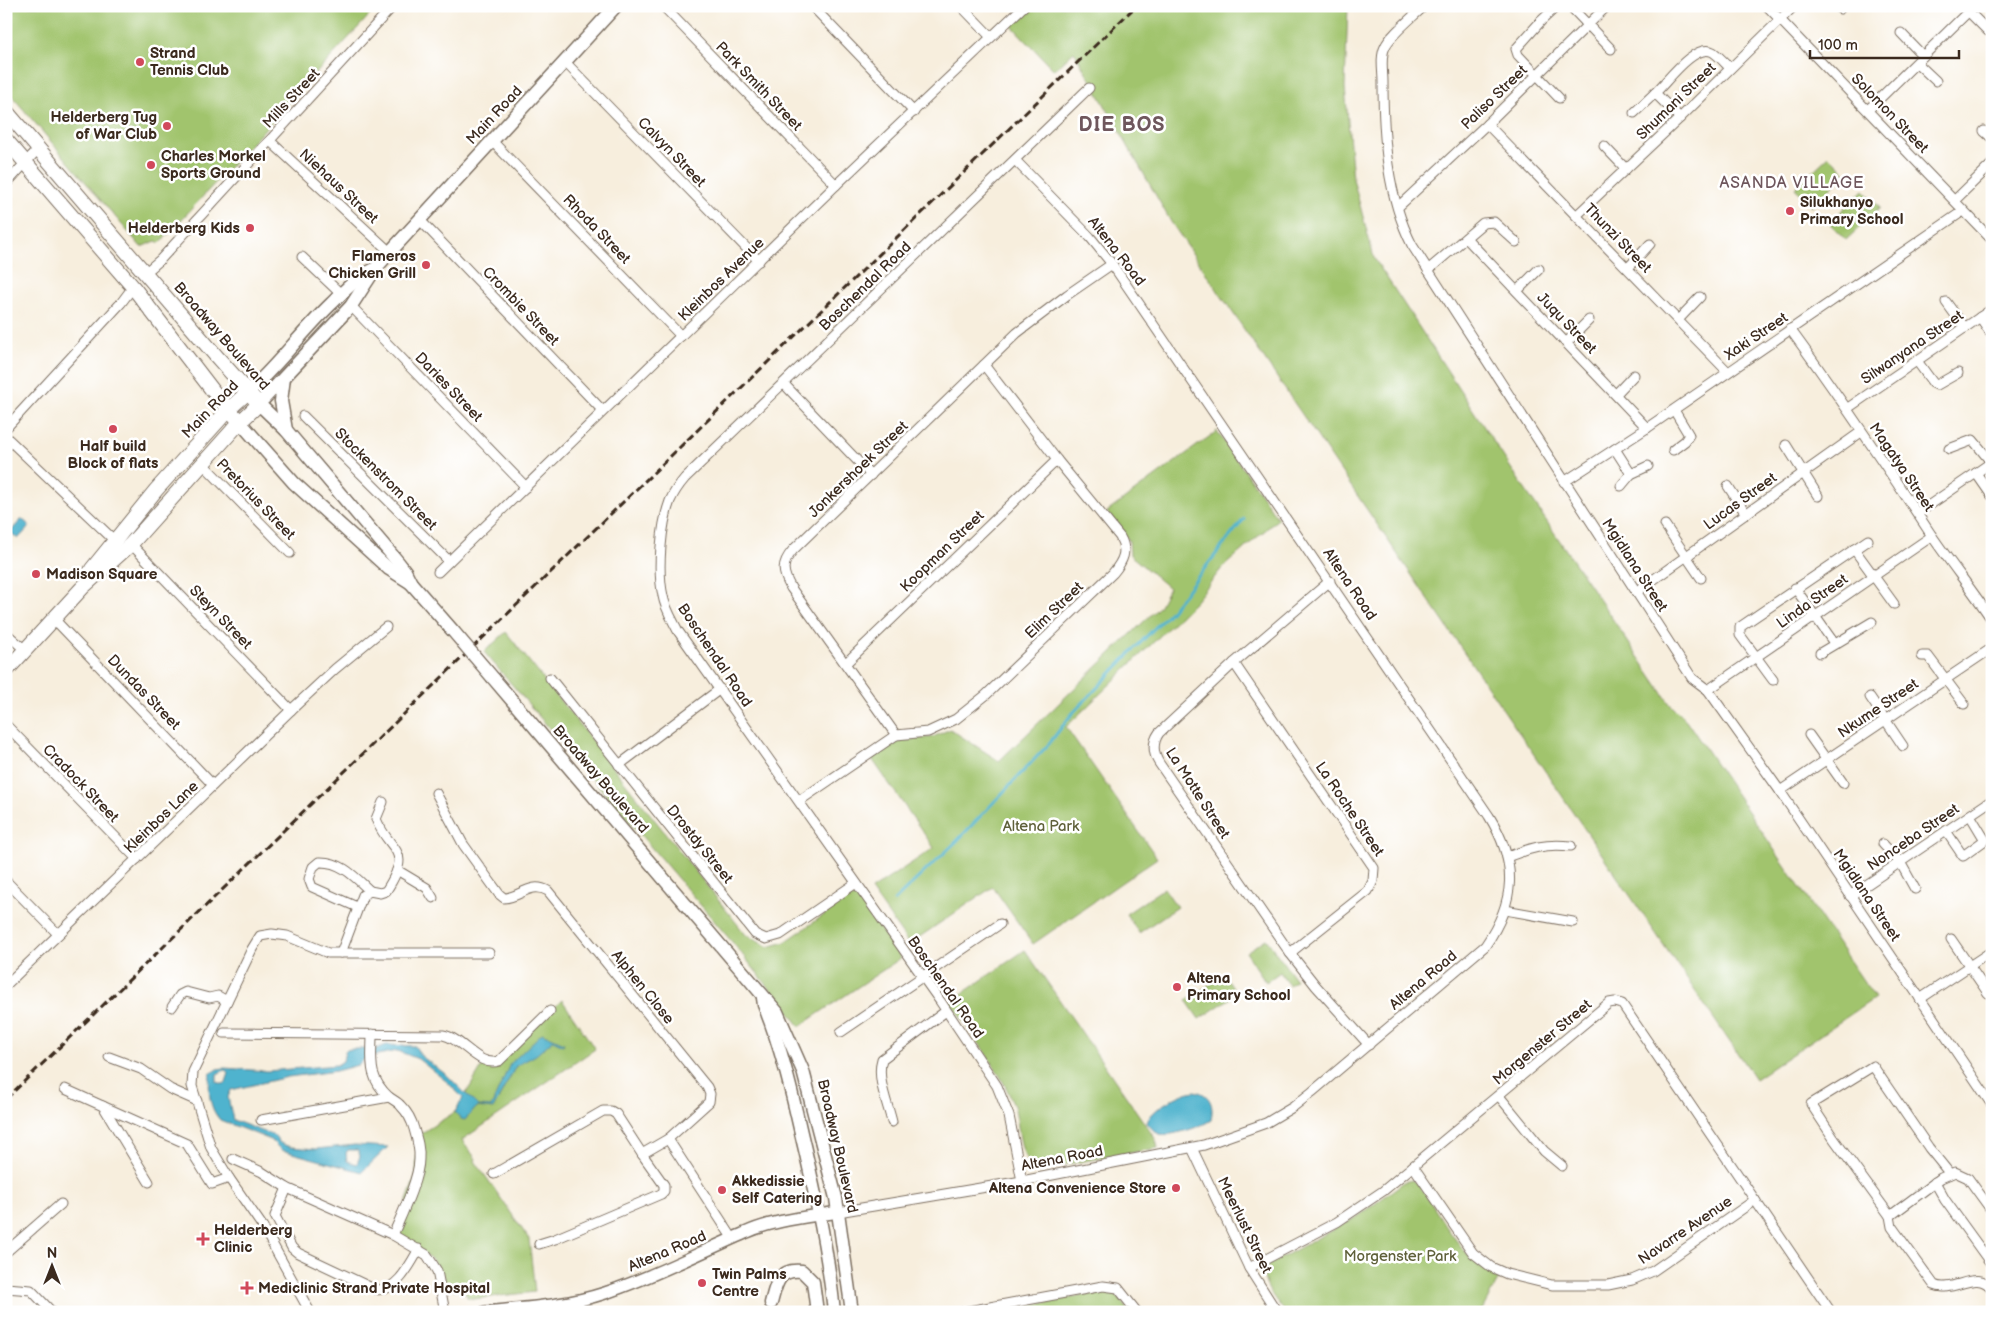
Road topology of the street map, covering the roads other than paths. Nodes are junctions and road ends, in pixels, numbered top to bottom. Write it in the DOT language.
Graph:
graph roads {
  1 [pos="393,6"];
  2 [pos="616,6"];
  3 [pos="663,6"];
  4 [pos="812,6"];
  5 [pos="961,6"];
  6 [pos="1024,6"];
  7 [pos="1424,6"];
  8 [pos="1557,6"];
  9 [pos="1570,6"];
  10 [pos="1607,6"];
  11 [pos="1767,6"];
  12 [pos="1794,6"];
  13 [pos="1971,9"];
  14 [pos="1780,20"];
  15 [pos="1589,24"];
  16 [pos="1988,31"];
  17 [pos="1901,33"];
  18 [pos="990,37"];
  19 [pos="1611,49"];
  20 [pos="1920,59"];
  21 [pos="565,62"];
  22 [pos="1730,68"];
  23 [pos="1537,75"];
  24 [pos="1936,81"];
  25 [pos="1089,88"];
  26 [pos="1655,93"];
  27 [pos="1559,98"];
  28 [pos="1868,110"];
  29 [pos="6,111"];
  30 [pos="914,112"];
  31 [pos="1634,113"];
  32 [pos="1680,118"];
  33 [pos="1487,124"];
  34 [pos="1984,131"];
  35 [pos="1992,138"];
  36 [pos="6,140"];
  37 [pos="270,141"];
  38 [pos="492,141"];
  39 [pos="1604,146"];
  40 [pos="38,149"];
  41 [pos="1015,160"];
  42 [pos="26,162"];
  43 [pos="1992,164"];
  44 [pos="1626,168"];
  45 [pos="6,184"];
  46 [pos="836,185"];
  47 [pos="1955,200"];
  48 [pos="1398,207"];
  49 [pos="1963,211"];
  50 [pos="1577,215"];
  51 [pos="420,220"];
  52 [pos="1466,238"];
  53 [pos="1992,240"];
  54 [pos="1516,242"];
  55 [pos="1650,244"];
  56 [pos="390,252"];
  57 [pos="302,257"];
  58 [pos="759,261"];
  59 [pos="1112,264"];
  60 [pos="1628,268"];
  61 [pos="375,269"];
  62 [pos="1428,270"];
  63 [pos="1539,270"];
  64 [pos="146,272"];
  65 [pos="132,288"];
  66 [pos="1517,291"];
  67 [pos="341,294"];
  68 [pos="1700,297"];
  69 [pos="1946,302"];
  70 [pos="351,306"];
  71 [pos="1992,309"];
  72 [pos="1980,317"];
  73 [pos="1588,320"];
  74 [pos="1678,320"];
  75 [pos="1965,328"];
  76 [pos="1790,329"];
  77 [pos="1992,335"];
  78 [pos="681,336"];
  79 [pos="1567,342"];
  80 [pos="1917,361"];
  81 [pos="984,365"];
  82 [pos="1728,372"];
  83 [pos="1958,373"];
  84 [pos="1634,375"];
  85 [pos="284,378"];
  86 [pos="784,384"];
  87 [pos="248,392"];
  88 [pos="1616,394"];
  89 [pos="259,404"];
  90 [pos="1848,408"];
  91 [pos="229,409"];
  92 [pos="1674,410"];
  93 [pos="603,411"];
  94 [pos="303,416"];
  95 [pos="240,422"];
  96 [pos="6,428"];
  97 [pos="1647,428"];
  98 [pos="286,430"];
  99 [pos="1862,432"];
  100 [pos="6,437"];
  101 [pos="1786,445"];
  102 [pos="1614,449"];
  103 [pos="1949,449"];
  104 [pos="1673,450"];
  105 [pos="1057,460"];
  106 [pos="1991,462"];
  107 [pos="203,464"];
  108 [pos="1648,466"];
  109 [pos="1804,472"];
  110 [pos="1976,473"];
  111 [pos="1631,474"];
  112 [pos="871,475"];
  113 [pos="1564,482"];
  114 [pos="1621,486"];
  115 [pos="1728,486"];
  116 [pos="526,487"];
  117 [pos="1818,496"];
  118 [pos="1992,496"];
  119 [pos="1918,512"];
  120 [pos="1746,514"];
  121 [pos="1665,525"];
  122 [pos="1932,536"];
  123 [pos="1868,540"];
  124 [pos="115,541"];
  125 [pos="131,544"];
  126 [pos="1854,549"];
  127 [pos="290,553"];
  128 [pos="1686,556"];
  129 [pos="449,561"];
  130 [pos="438,572"];
  131 [pos="1873,576"];
  132 [pos="1700,578"];
  133 [pos="1330,581"];
  134 [pos="411,583"];
  135 [pos="83,587"];
  136 [pos="1795,588"];
  137 [pos="1636,592"];
  138 [pos="1894,604"];
  139 [pos="1991,616"];
  140 [pos="1815,617"];
  141 [pos="54,619"];
  142 [pos="1872,622"];
  143 [pos="386,627"];
  144 [pos="6,633"];
  145 [pos="1834,643"];
  146 [pos="1992,648"];
  147 [pos="25,650"];
  148 [pos="1820,653"];
  149 [pos="1922,656"];
  150 [pos="1756,657"];
  151 [pos="846,663"];
  152 [pos="1234,663"];
  153 [pos="6,671"];
  154 [pos="550,678"];
  155 [pos="1946,679"];
  156 [pos="1773,680"];
  157 [pos="720,689"];
  158 [pos="1708,690"];
  159 [pos="1870,697"];
  160 [pos="1964,704"];
  161 [pos="291,710"];
  162 [pos="1886,719"];
  163 [pos="6,725"];
  164 [pos="896,735"];
  165 [pos="1809,735"];
  166 [pos="1903,746"];
  167 [pos="1827,759"];
  168 [pos="619,765"];
  169 [pos="1843,783"];
  170 [pos="214,785"];
  171 [pos="1780,791"];
  172 [pos="436,793"];
  173 [pos="1992,800"];
  174 [pos="799,801"];
  175 [pos="383,802"];
  176 [pos="1970,815"];
  177 [pos="1946,831"];
  178 [pos="1883,844"];
  179 [pos="1571,846"];
  180 [pos="1508,857"];
  181 [pos="137,859"];
  182 [pos="1900,862"];
  183 [pos="397,870"];
  184 [pos="6,881"];
  185 [pos="856,883"];
  186 [pos="1915,889"];
  187 [pos="370,891"];
  188 [pos="1850,896"];
  189 [pos="433,898"];
  190 [pos="357,908"];
  191 [pos="1505,910"];
  192 [pos="1573,922"];
  193 [pos="1000,924"];
  194 [pos="58,934"];
  195 [pos="1951,939"];
  196 [pos="1992,951"];
  197 [pos="1290,953"];
  198 [pos="341,954"];
  199 [pos="489,954"];
  200 [pos="1970,966"];
  201 [pos="922,976"];
  202 [pos="6,985"];
  203 [pos="1988,993"];
  204 [pos="764,998"];
  205 [pos="1920,999"];
  206 [pos="227,1001"];
  207 [pos="172,1007"];
  208 [pos="550,1011"];
  209 [pos="946,1011"];
  210 [pos="840,1032"];
  211 [pos="224,1033"];
  212 [pos="372,1034"];
  213 [pos="1369,1045"];
  214 [pos="109,1056"];
  215 [pos="65,1089"];
  216 [pos="1499,1096"];
  217 [pos="388,1097"];
  218 [pos="197,1103"];
  219 [pos="1991,1103"];
  220 [pos="102,1106"];
  221 [pos="261,1120"];
  222 [pos="892,1122"];
  223 [pos="668,1139"];
  224 [pos="1192,1148"];
  225 [pos="642,1154"];
  226 [pos="233,1159"];
  227 [pos="1413,1166"];
  228 [pos="1562,1166"];
  229 [pos="494,1174"];
  230 [pos="1950,1174"];
  231 [pos="229,1178"];
  232 [pos="1022,1181"];
  233 [pos="149,1182"];
  234 [pos="1935,1182"];
  235 [pos="287,1188"];
  236 [pos="1756,1200"];
  237 [pos="61,1204"];
  238 [pos="1992,1211"];
  239 [pos="838,1212"];
  240 [pos="819,1215"];
  241 [pos="1890,1216"];
  242 [pos="393,1235"];
  243 [pos="733,1239"];
  244 [pos="538,1244"];
  245 [pos="418,1249"];
  246 [pos="6,1252"];
  247 [pos="1992,1265"];
  248 [pos="1249,1268"];
  249 [pos="6,1288"];
  250 [pos="1992,1289"];
  251 [pos="771,1303"];
  252 [pos="549,1309"];
  253 [pos="52,1312"];
  254 [pos="310,1312"];
  255 [pos="445,1312"];
  256 [pos="485,1312"];
  257 [pos="817,1312"];
  258 [pos="834,1312"];
  259 [pos="852,1312"];
  260 [pos="963,1312"];
  261 [pos="1138,1312"];
  262 [pos="1277,1312"];
  263 [pos="1831,1312"];
  1 -- 37 [label="street, Mills Street"];
  2 -- 21 [label="main road, Main Road"];
  3 -- 46 [label="street, Park Smith Street"];
  4 -- 30 [label="street"];
  5 -- 18 [label="street"];
  6 -- 18 [label="street, Kleinbos Avenue"];
  7 -- 48 [label="street, Mgidlana Street"];
  8 -- 23 [label="street"];
  9 -- 15 [label="street"];
  10 -- 15 [label="street, Paliso Street"];
  11 -- 14 [label="street, Solomon Street"];
  12 -- 14 [label="street, Shumani Street"];
  13 -- 16 [label="street"];
  13 -- 20 [label="street"];
  14 -- 22 [label="street, Shumani Street"];
  14 -- 28 [label="street, Solomon Street"];
  15 -- 19 [label="street"];
  15 -- 23 [label="street, Paliso Street"];
  17 -- 20 [label="street"];
  18 -- 30 [label="street, Kleinbos Avenue"];
  20 -- 24 [label="street"];
  20 -- 28 [label="street"];
  21 -- 38 [label="main road, Main Road"];
  21 -- 58 [label="street, Calvyn Street"];
  22 -- 26 [label="street"];
  22 -- 32 [label="street, Shumani Street"];
  23 -- 27 [label="street"];
  23 -- 33 [label="street, Paliso Street"];
  25 -- 41 [label="street, Boschendal Road"];
  26 -- 31 [label="street"];
  26 -- 32 [label="street"];
  28 -- 47 [label="street, Solomon Street"];
  29 -- 40 [label="main road, Broadway Boulevard"];
  30 -- 46 [label="street, Kleinbos Avenue"];
  32 -- 44 [label="street, Shumani Street"];
  33 -- 48 [label="street, Paliso Street"];
  33 -- 50 [label="street, Thunzi Street"];
  34 -- 35 [label="street"];
  36 -- 42 [label="main road, Broadway Boulevard"];
  37 -- 56 [label="street, Niehaus Street"];
  37 -- 64 [label="street, Mills Street"];
  38 -- 51 [label="main road, Main Road"];
  38 -- 78 [label="street, Rhoda Street"];
  39 -- 44 [label="street"];
  40 -- 42 [label="street"];
  40 -- 64 [label="main road, Broadway Boulevard"];
  41 -- 59 [label="street, Altena Road"];
  41 -- 86 [label="street, Boschendal Road"];
  42 -- 45 [label="street"];
  42 -- 65 [label="main road, Broadway Boulevard"];
  43 -- 47 [label="street"];
  44 -- 50 [label="street, Shumani Street"];
  46 -- 58 [label="street, Kleinbos Avenue"];
  47 -- 49 [label="street, Solomon Street"];
  48 -- 62 [label="street, Mgidlana Street"];
  49 -- 53 [label="street, Solomon Street"];
  49 -- 76 [label="street, Xaki Street"];
  50 -- 60 [label="street, Thunzi Street"];
  51 -- 56 [label="main road, Main Road"];
  51 -- 93 [label="street, Crombie Street"];
  52 -- 54 [label="street"];
  52 -- 62 [label="street"];
  52 -- 66 [label="street, Juqu Street"];
  55 -- 60 [label="street"];
  56 -- 61 [label="main road, Main Road"];
  57 -- 67 [label="street"];
  58 -- 78 [label="street, Kleinbos Avenue"];
  59 -- 81 [label="street, Jonkershoek Street"];
  59 -- 133 [label="street, Altena Road"];
  60 -- 74 [label="street, Thunzi Street"];
  61 -- 67 [label="main road, Main Road"];
  61 -- 70 [label="main road, Main Road"];
  62 -- 113 [label="street, Mgidlana Street"];
  63 -- 66 [label="street"];
  64 -- 87 [label="main road, Broadway Boulevard"];
  65 -- 91 [label="main road, Broadway Boulevard"];
  65 -- 96 [label="street"];
  66 -- 79 [label="street, Juqu Street"];
  67 -- 87 [label="main road, Main Road"];
  68 -- 74 [label="street"];
  69 -- 75 [label="street"];
  70 -- 85 [label="main road, Main Road"];
  70 -- 116 [label="street, Daries Street"];
  71 -- 72 [label="street, Silwanyana Street"];
  72 -- 75 [label="street, Silwanyana Street"];
  72 -- 77 [label="street"];
  73 -- 79 [label="street"];
  74 -- 82 [label="street, Thunzi Street"];
  75 -- 80 [label="street, Silwanyana Street"];
  76 -- 82 [label="street, Xaki Street"];
  76 -- 90 [label="street, Magatya Street"];
  78 -- 93 [label="street, Kleinbos Avenue"];
  79 -- 88 [label="street, Juqu Street"];
  80 -- 83 [label="street"];
  80 -- 90 [label="street, Silwanyana Street"];
  81 -- 105 [label="street, Elim Street"];
  81 -- 112 [label="street, Jonkershoek Street"];
  82 -- 92 [label="street, Xaki Street"];
  84 -- 88 [label="street"];
  85 -- 89 [label="main road, Main Road"];
  85 -- 98 [label="main road"];
  86 -- 112 [label="street"];
  86 -- 157 [label="street, Boschendal Road"];
  87 -- 89 [label="main road, Broadway Boulevard"];
  87 -- 91 [label="main road, Main Road"];
  88 -- 97 [label="street, Juqu Street"];
  89 -- 95 [label="main road, Main Road"];
  89 -- 98 [label="main road, Broadway Boulevard"];
  90 -- 99 [label="street, Magatya Street"];
  91 -- 95 [label="main road, Broadway Boulevard"];
  91 -- 124 [label="main road, Main Road"];
  92 -- 97 [label="street, Xaki Street"];
  92 -- 104 [label="street"];
  93 -- 116 [label="street, Kleinbos Avenue"];
  94 -- 129 [label="street, Stockenstrom Street"];
  95 -- 107 [label="main road, Main Road"];
  95 -- 134 [label="main road, Broadway Boulevard"];
  97 -- 102 [label="street, Xaki Street"];
  98 -- 134 [label="main road, Broadway Boulevard"];
  99 -- 109 [label="street, Lucas Street"];
  99 -- 119 [label="street, Magatya Street"];
  100 -- 124 [label="street"];
  101 -- 109 [label="street"];
  102 -- 111 [label="street"];
  102 -- 113 [label="street, Xaki Street"];
  103 -- 106 [label="street"];
  105 -- 151 [label="street, Koopman Street"];
  105 -- 164 [label="street, Elim Street"];
  106 -- 110 [label="street"];
  107 -- 125 [label="main road, Main Road"];
  107 -- 127 [label="street, Pretorius Street"];
  108 -- 111 [label="street"];
  109 -- 117 [label="street"];
  109 -- 120 [label="street, Lucas Street"];
  110 -- 118 [label="street"];
  110 -- 119 [label="street"];
  111 -- 114 [label="street"];
  112 -- 151 [label="street, Jonkershoek Street"];
  113 -- 137 [label="street, Mgidlana Street"];
  115 -- 120 [label="street"];
  116 -- 129 [label="street, Kleinbos Avenue"];
  119 -- 122 [label="street, Magatya Street"];
  120 -- 128 [label="street, Lucas Street"];
  121 -- 128 [label="street"];
  122 -- 131 [label="street, Linda Street"];
  122 -- 139 [label="street, Magatya Street"];
  123 -- 126 [label="street"];
  124 -- 135 [label="main road, Main Road"];
  125 -- 135 [label="main road, Main Road"];
  125 -- 161 [label="street, Steyn Street"];
  126 -- 131 [label="street"];
  126 -- 136 [label="street"];
  128 -- 132 [label="street"];
  128 -- 137 [label="street, Lucas Street"];
  129 -- 130 [label="street, Kleinbos Avenue"];
  131 -- 138 [label="street"];
  131 -- 140 [label="street, Linda Street"];
  133 -- 152 [label="street, La Motte Street"];
  133 -- 180 [label="street, Altena Road"];
  134 -- 204 [label="main road, Broadway Boulevard, bridge"];
  135 -- 141 [label="main road, Main Road"];
  136 -- 140 [label="street"];
  136 -- 150 [label="street"];
  137 -- 158 [label="street, Mgidlana Street"];
  140 -- 145 [label="street"];
  140 -- 150 [label="street, Linda Street"];
  141 -- 147 [label="main road, Main Road"];
  141 -- 170 [label="street, Dundas Street"];
  142 -- 145 [label="street"];
  143 -- 161 [label="street, Kleinbos Lane"];
  144 -- 147 [label="street"];
  145 -- 148 [label="street"];
  146 -- 155 [label="street, Nkume Street"];
  147 -- 153 [label="main road, Main Road"];
  149 -- 155 [label="street"];
  150 -- 156 [label="street"];
  150 -- 158 [label="street, Linda Street"];
  151 -- 164 [label="street, Jonkershoek Street"];
  152 -- 197 [label="street, La Motte Street"];
  152 -- 197 [label="street, La Roche Street"];
  154 -- 168 [label="street, Drostdy Street"];
  155 -- 160 [label="street"];
  155 -- 162 [label="street, Nkume Street"];
  157 -- 168 [label="street"];
  157 -- 174 [label="street, Boschendal Road"];
  158 -- 171 [label="street, Mgidlana Street"];
  159 -- 162 [label="street"];
  161 -- 170 [label="street, Kleinbos Lane"];
  162 -- 166 [label="street"];
  162 -- 167 [label="street, Nkume Street"];
  163 -- 181 [label="street, Cradock Street"];
  164 -- 174 [label="street, Elim Street"];
  165 -- 167 [label="street"];
  167 -- 169 [label="street"];
  167 -- 171 [label="street, Nkume Street"];
  168 -- 185 [label="street, Drostdy Street"];
  170 -- 181 [label="street, Kleinbos Lane"];
  171 -- 188 [label="street, Mgidlana Street"];
  172 -- 223 [label="street, Alphen Close"];
  173 -- 176 [label="street, Nonceba Street"];
  174 -- 185 [label="street, Boschendal Road"];
  175 -- 183 [label="street"];
  176 -- 177 [label="street, Nonceba Street"];
  176 -- 177 [label="street"];
  177 -- 182 [label="street, Nonceba Street"];
  178 -- 182 [label="street"];
  179 -- 180 [label="street"];
  180 -- 191 [label="street, Altena Road"];
  181 -- 194 [label="street, Kleinbos Lane"];
  182 -- 186 [label="street"];
  182 -- 188 [label="street, Nonceba Street"];
  183 -- 187 [label="street"];
  183 -- 189 [label="street"];
  184 -- 194 [label="street"];
  185 -- 201 [label="street, Boschendal Road"];
  187 -- 190 [label="street"];
  187 -- 190 [label="street"];
  188 -- 205 [label="street, Mgidlana Street"];
  190 -- 198 [label="street"];
  191 -- 192 [label="street"];
  191 -- 213 [label="street, Altena Road"];
  193 -- 201 [label="street"];
  194 -- 202 [label="street, Kleinbos Lane"];
  195 -- 200 [label="street"];
  196 -- 200 [label="street"];
  197 -- 213 [label="street, La Motte Street"];
  198 -- 199 [label="street"];
  198 -- 206 [label="street"];
  200 -- 203 [label="street"];
  200 -- 205 [label="street"];
  201 -- 209 [label="street, Boschendal Road"];
  201 -- 210 [label="street"];
  204 -- 239 [label="main road, Broadway Boulevard"];
  204 -- 240 [label="main road, Broadway Boulevard"];
  205 -- 219 [label="street, Mgidlana Street"];
  206 -- 207 [label="street"];
  206 -- 218 [label="street"];
  208 -- 212 [label="street"];
  209 -- 222 [label="street"];
  209 -- 232 [label="street, Boschendal Road"];
  211 -- 212 [label="street"];
  212 -- 217 [label="street"];
  213 -- 224 [label="street, Altena Road"];
  214 -- 218 [label="street"];
  215 -- 220 [label="street"];
  216 -- 227 [label="street, Morgenster Street"];
  216 -- 228 [label="street"];
  216 -- 236 [label="street, Morgenster Street"];
  217 -- 221 [label="street"];
  217 -- 242 [label="street"];
  218 -- 231 [label="street"];
  220 -- 231 [label="street"];
  220 -- 233 [label="street"];
  223 -- 225 [label="street"];
  223 -- 243 [label="street"];
  224 -- 232 [label="street, Altena Road"];
  224 -- 248 [label="street, Meerlust Street"];
  225 -- 229 [label="street"];
  225 -- 244 [label="street"];
  226 -- 235 [label="street"];
  227 -- 236 [label="street, Navarre Avenue"];
  227 -- 248 [label="street, Morgenster Street"];
  230 -- 234 [label="street"];
  230 -- 238 [label="street"];
  230 -- 241 [label="street"];
  231 -- 254 [label="street"];
  232 -- 239 [label="street, Altena Road"];
  234 -- 241 [label="street"];
  234 -- 247 [label="street"];
  235 -- 242 [label="street"];
  235 -- 245 [label="street"];
  236 -- 263 [label="street, Morgenster Street"];
  237 -- 246 [label="street"];
  239 -- 240 [label="street, Altena Road"];
  239 -- 259 [label="main road, Broadway Boulevard"];
  240 -- 243 [label="street, Altena Road"];
  240 -- 258 [label="main road, Broadway Boulevard"];
  241 -- 250 [label="street"];
  242 -- 245 [label="street"];
  243 -- 252 [label="street, Altena Road"];
  245 -- 255 [label="street"];
  248 -- 262 [label="street, Meerlust Street"];
  249 -- 253 [label="street"];
  251 -- 257 [label="main road"];
  252 -- 256 [label="street, Altena Road"];
  260 -- 261 [label="street"];
}
